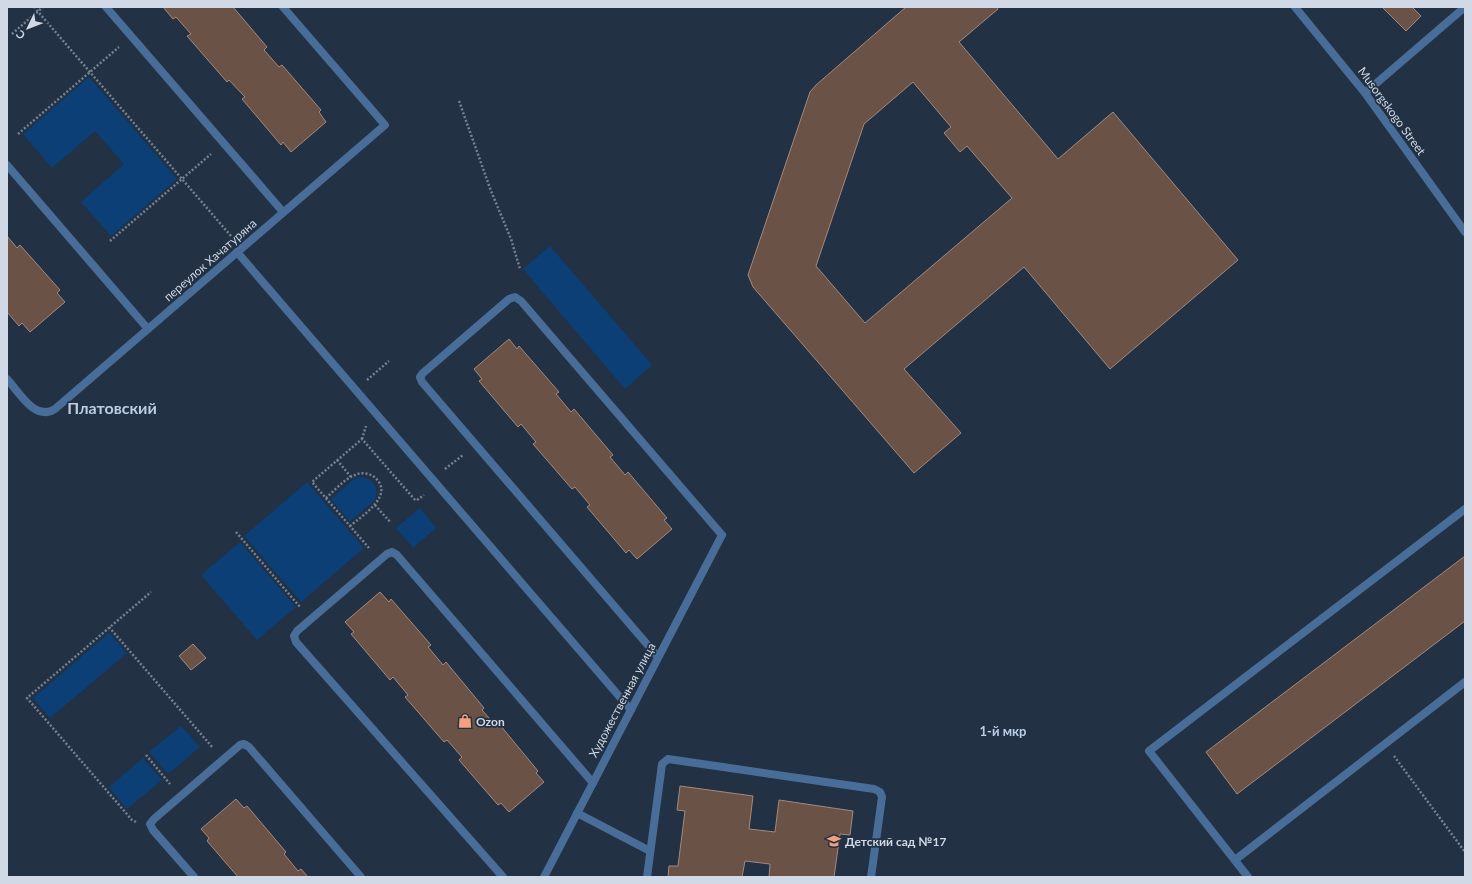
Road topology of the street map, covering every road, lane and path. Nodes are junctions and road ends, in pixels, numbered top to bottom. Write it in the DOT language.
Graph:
graph roads {
  1 [pos="34,7"];
  2 [pos="43,7"];
  3 [pos="106,7"];
  4 [pos="283,7"];
  5 [pos="1295,7"];
  6 [pos="1465,7"];
  7 [pos="38,12"];
  8 [pos="12,34"];
  9 [pos="109,55"];
  10 [pos="90,72"];
  11 [pos="1365,93"];
  12 [pos="459,101"];
  13 [pos="18,134"];
  14 [pos="202,162"];
  15 [pos="7,165"];
  16 [pos="182,179"];
  17 [pos="284,212"];
  18 [pos="1465,232"];
  19 [pos="110,241"];
  20 [pos="240,250"];
  21 [pos="520,269"];
  22 [pos="148,329"];
  23 [pos="390,361"];
  24 [pos="7,379"];
  25 [pos="368,380"];
  26 [pos="367,424"];
  27 [pos="362,439"];
  28 [pos="466,452"];
  29 [pos="337,460"];
  30 [pos="445,470"];
  31 [pos="351,477"];
  32 [pos="428,491"];
  33 [pos="326,498"];
  34 [pos="375,505"];
  35 [pos="1465,509"];
  36 [pos="391,523"];
  37 [pos="350,526"];
  38 [pos="236,532"];
  39 [pos="380,561"];
  40 [pos="151,592"];
  41 [pos="311,620"];
  42 [pos="109,627"];
  43 [pos="658,657"];
  44 [pos="1465,682"];
  45 [pos="631,710"];
  46 [pos="1385,744"];
  47 [pos="212,747"];
  48 [pos="146,755"];
  49 [pos="593,783"];
  50 [pos="181,796"];
  51 [pos="578,813"];
  52 [pos="150,824"];
  53 [pos="650,851"];
  54 [pos="1465,852"];
  55 [pos="1234,860"];
  56 [pos="194,877"];
  57 [pos="361,877"];
  58 [pos="503,877"];
  59 [pos="544,877"];
  60 [pos="647,877"];
  61 [pos="871,877"];
  62 [pos="1248,877"];
  1 -- 7 [label="path"];
  2 -- 7 [label="path"];
  3 -- 17 [label="street"];
  4 -- 17 [label="street, переулок Хачатуряна"];
  5 -- 11 [label="street, Musorgskogo Street"];
  6 -- 11 [label="street"];
  7 -- 8 [label="path"];
  7 -- 10 [label="path"];
  9 -- 10 [label="path"];
  10 -- 13 [label="path"];
  10 -- 16 [label="path"];
  11 -- 18 [label="street, Musorgskogo Street"];
  12 -- 21 [label="path"];
  14 -- 16 [label="path"];
  15 -- 22 [label="street"];
  16 -- 19 [label="path"];
  16 -- 20 [label="path"];
  17 -- 20 [label="street, переулок Хачатуряна"];
  20 -- 22 [label="street, переулок Хачатуряна"];
  20 -- 45 [label="street"];
  22 -- 24 [label="street, переулок Хачатуряна"];
  23 -- 25 [label="path"];
  26 -- 27 [label="path"];
  27 -- 29 [label="path"];
  27 -- 32 [label="path"];
  28 -- 30 [label="path"];
  29 -- 31 [label="path"];
  29 -- 33 [label="path"];
  31 -- 33 [label="path"];
  31 -- 34 [label="path"];
  33 -- 37 [label="path"];
  34 -- 36 [label="path"];
  34 -- 37 [label="path"];
  35 -- 55 [label="street"];
  37 -- 39 [label="path"];
  38 -- 41 [label="path"];
  39 -- 41 [label="street"];
  39 -- 49 [label="street"];
  40 -- 42 [label="path"];
  41 -- 58 [label="street"];
  42 -- 47 [label="path"];
  42 -- 52 [label="path"];
  43 -- 43 [label="street, Художественная улица"];
  43 -- 45 [label="street, Художественная улица"];
  44 -- 46 [label="street"];
  45 -- 49 [label="street, Художественная улица"];
  46 -- 54 [label="path"];
  46 -- 55 [label="street"];
  48 -- 50 [label="path"];
  49 -- 51 [label="street, Художественная улица"];
  50 -- 52 [label="street"];
  50 -- 57 [label="street"];
  51 -- 53 [label="street"];
  51 -- 59 [label="street, Художественная улица"];
  52 -- 56 [label="street"];
  53 -- 60 [label="street"];
  53 -- 61 [label="street"];
  55 -- 62 [label="street"];
}
